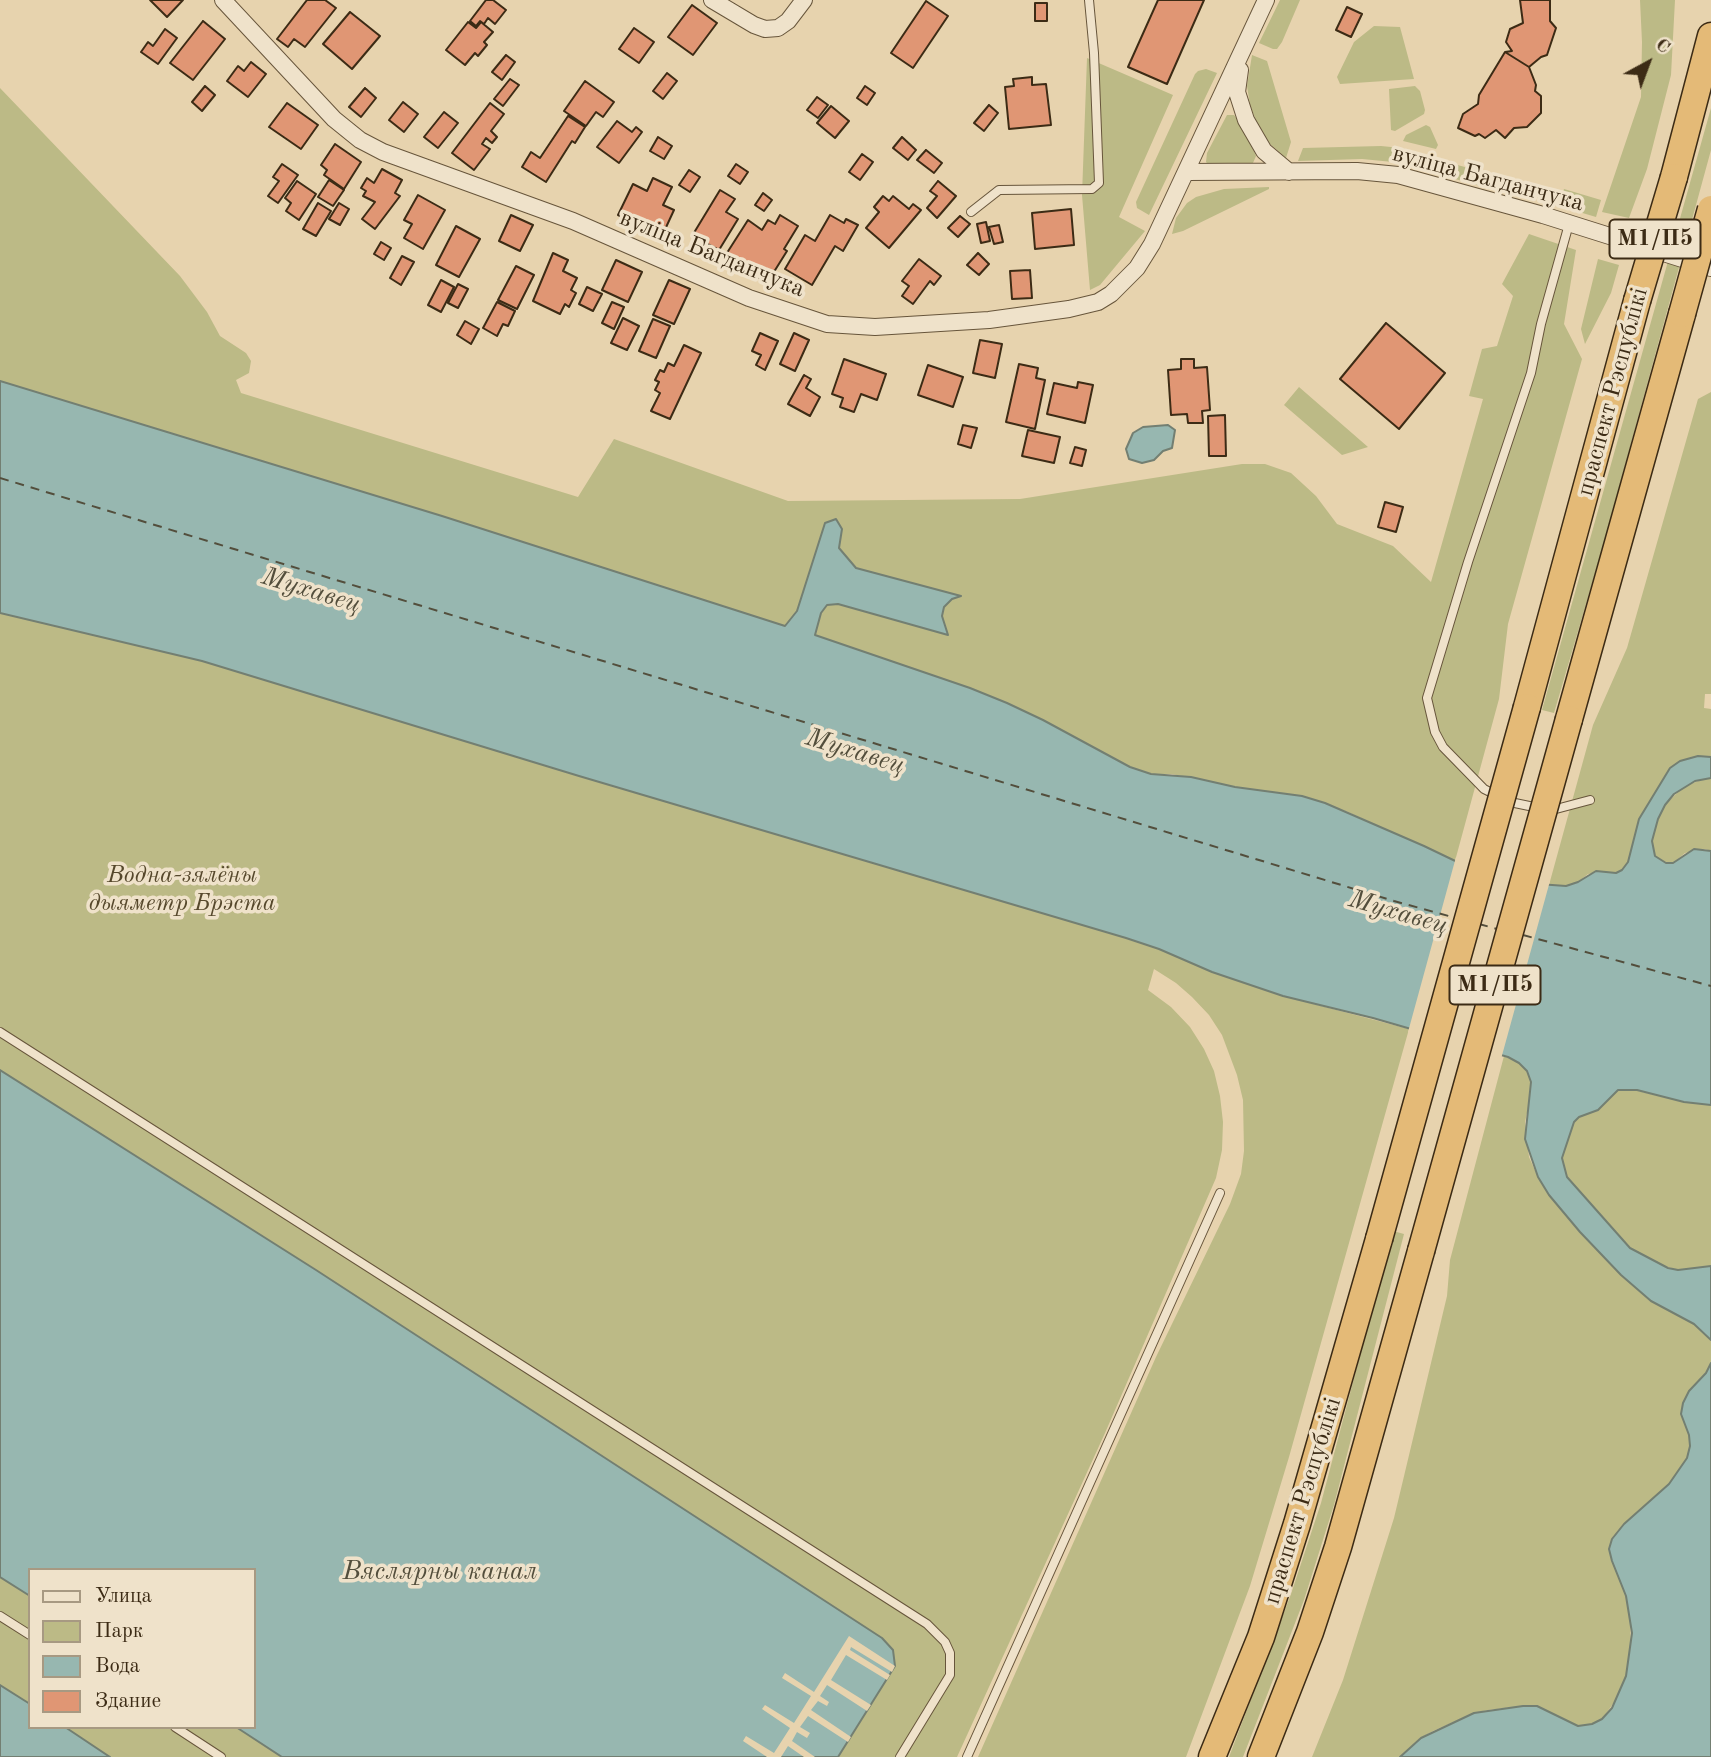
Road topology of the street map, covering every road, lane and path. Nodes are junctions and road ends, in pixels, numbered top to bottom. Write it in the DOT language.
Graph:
graph roads {
  1 [pos="223,0"];
  2 [pos="712,0"];
  3 [pos="804,0"];
  4 [pos="1089,0"];
  5 [pos="1266,0"];
  6 [pos="1711,36"];
  7 [pos="1245,48"];
  8 [pos="1289,172"];
  9 [pos="1187,173"];
  10 [pos="1711,209"];
  11 [pos="971,212"];
  12 [pos="1569,224"];
  13 [pos="1711,268"];
  14 [pos="1590,800"];
  15 [pos="0,1031"];
  16 [pos="1220,1193"];
  17 [pos="0,1616"];
  18 [pos="28,1634"];
  19 [pos="178,1729"];
  20 [pos="221,1757"];
  21 [pos="900,1757"];
  22 [pos="967,1757"];
  23 [pos="1212,1757"];
  24 [pos="1261,1757"];
  1 -- 9 [label="street, вуліца Багданчука"];
  2 -- 3 [label="street"];
  4 -- 11 [label="lane"];
  5 -- 7 [label="street, вуліца Багданчука"];
  6 -- 23 [label="highway, праспект Рэспублікі / М1/П5, bridge"];
  7 -- 8 [label="street, вуліца Багданчука"];
  7 -- 9 [label="street, вуліца Багданчука"];
  8 -- 9 [label="street, вуліца Багданчука"];
  8 -- 12 [label="street, вуліца Багданчука"];
  10 -- 24 [label="highway, праспект Рэспублікі / М1/П5, bridge"];
  12 -- 13 [label="street, вуліца Багданчука"];
  12 -- 14 [label="lane"];
  15 -- 21 [label="lane"];
  16 -- 22 [label="lane"];
  17 -- 18 [label="lane"];
  19 -- 20 [label="lane"];
}
